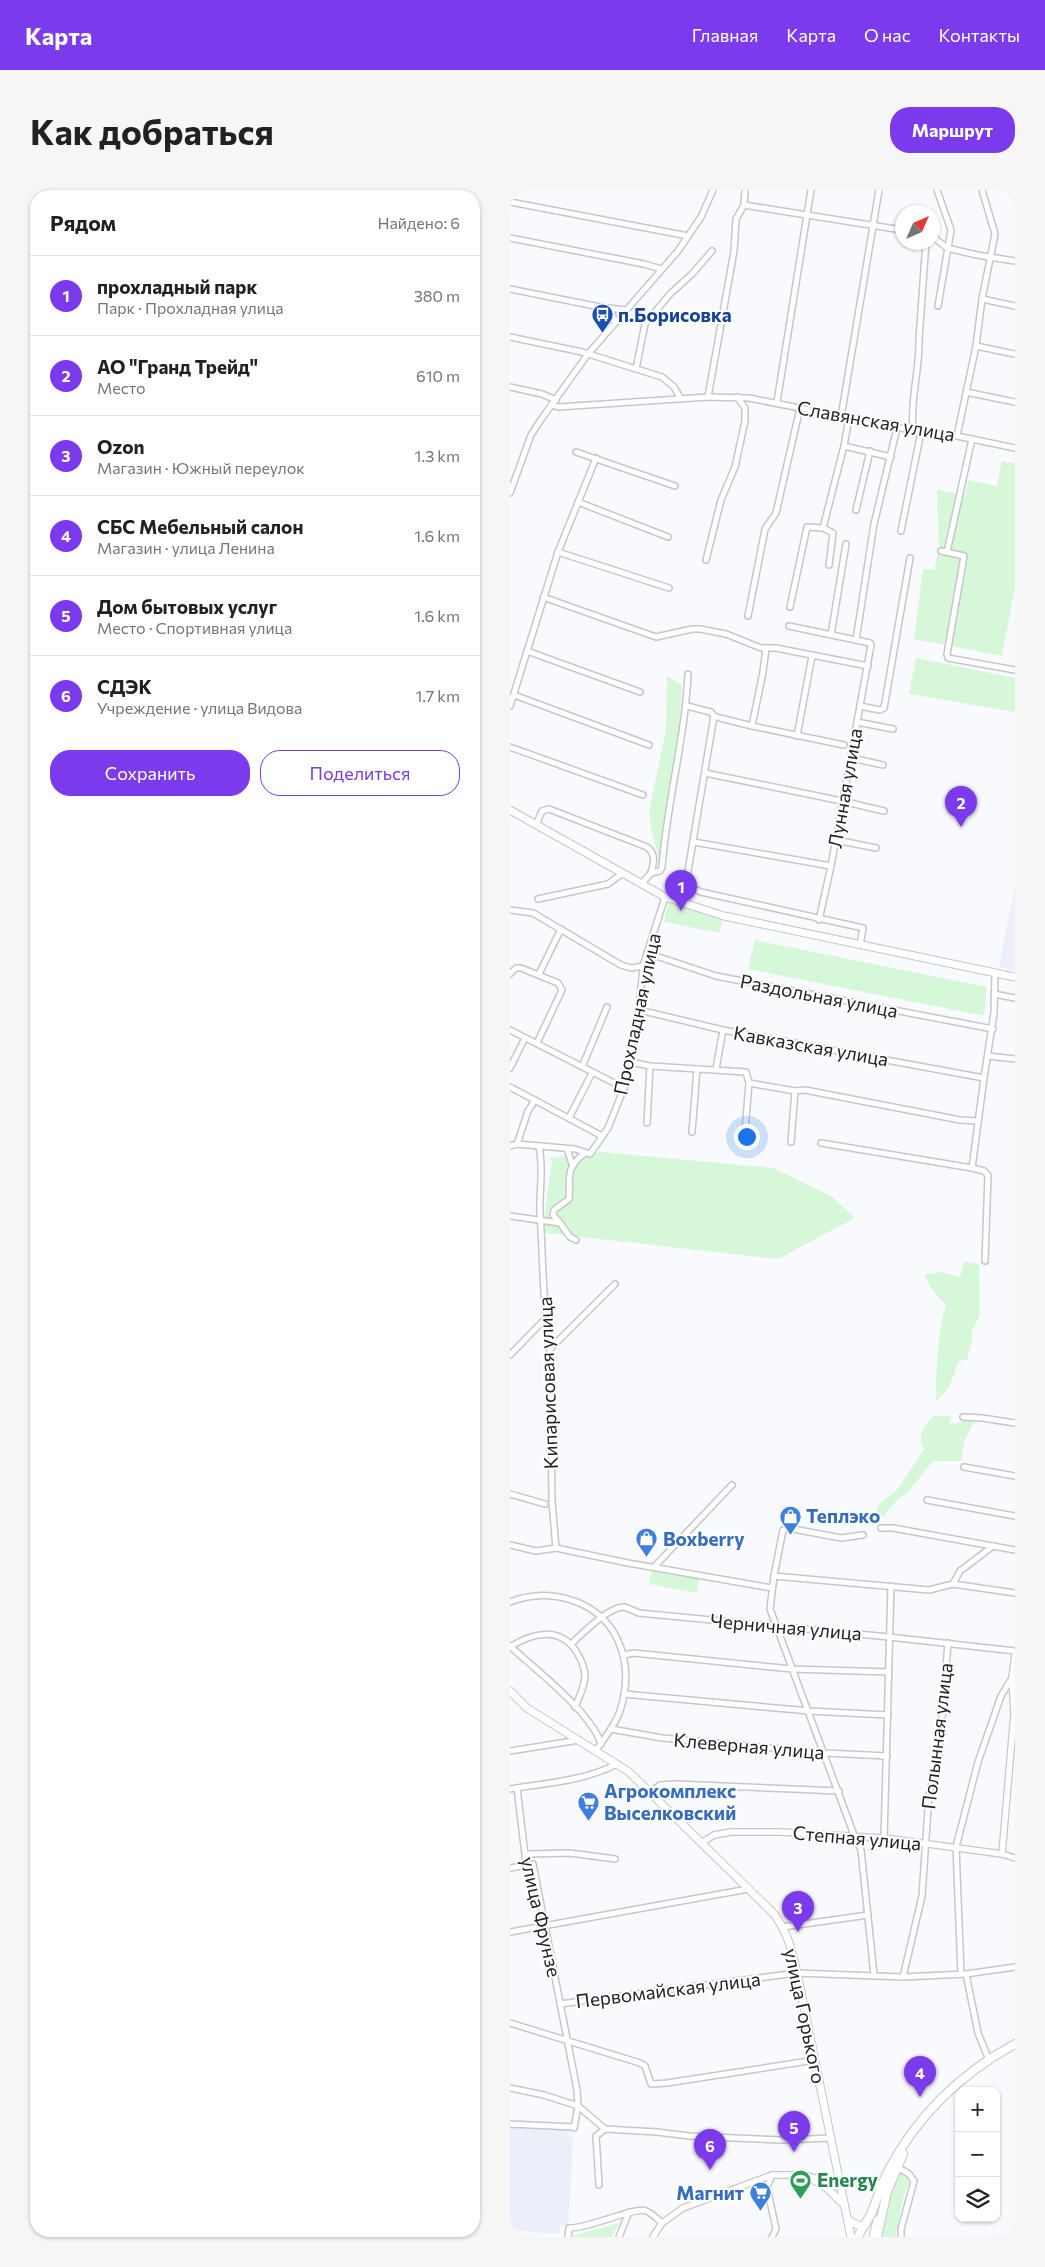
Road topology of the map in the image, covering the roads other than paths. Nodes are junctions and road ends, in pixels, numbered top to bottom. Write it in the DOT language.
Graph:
graph roads {
  1 [pos="713,190"];
  2 [pos="745,190"];
  3 [pos="811,190"];
  4 [pos="879,190"];
  5 [pos="937,190"];
  6 [pos="982,190"];
  7 [pos="510,202"];
  8 [pos="744,205"];
  9 [pos="806,214"];
  10 [pos="872,225"];
  11 [pos="895,229"];
  12 [pos="688,236"];
  13 [pos="510,238"];
  14 [pos="940,242"];
  15 [pos="947,248"];
  16 [pos="925,250"];
  17 [pos="712,251"];
  18 [pos="991,257"];
  19 [pos="1015,261"];
  20 [pos="661,270"];
  21 [pos="510,289"];
  22 [pos="982,299"];
  23 [pos="938,306"];
  24 [pos="1015,306"];
  25 [pos="606,308"];
  26 [pos="626,310"];
  27 [pos="615,323"];
  28 [pos="510,337"];
  29 [pos="976,346"];
  30 [pos="588,354"];
  31 [pos="1015,354"];
  32 [pos="636,369"];
  33 [pos="510,387"];
  34 [pos="966,392"];
  35 [pos="708,397"];
  36 [pos="737,397"];
  37 [pos="682,399"];
  38 [pos="554,402"];
  39 [pos="777,402"];
  40 [pos="1015,402"];
  41 [pos="800,408"];
  42 [pos="841,417"];
  43 [pos="849,418"];
  44 [pos="897,428"];
  45 [pos="913,429"];
  46 [pos="921,432"];
  47 [pos="957,436"];
  48 [pos="972,439"];
  49 [pos="844,446"];
  50 [pos="1015,448"];
  51 [pos="870,451"];
  52 [pos="576,452"];
  53 [pos="891,457"];
  54 [pos="596,458"];
  55 [pos="675,486"];
  56 [pos="510,492"];
  57 [pos="578,502"];
  58 [pos="856,510"];
  59 [pos="823,528"];
  60 [pos="901,531"];
  61 [pos="668,537"];
  62 [pos="846,544"];
  63 [pos="558,552"];
  64 [pos="910,558"];
  65 [pos="706,560"];
  66 [pos="829,565"];
  67 [pos="669,588"];
  68 [pos="543,597"];
  69 [pos="790,606"];
  70 [pos="748,616"];
  71 [pos="789,626"];
  72 [pos="831,635"];
  73 [pos="856,640"];
  74 [pos="766,648"];
  75 [pos="527,651"];
  76 [pos="812,656"];
  77 [pos="868,666"];
  78 [pos="1015,670"];
  79 [pos="688,674"];
  80 [pos="640,692"];
  81 [pos="514,695"];
  82 [pos="510,706"];
  83 [pos="687,706"];
  84 [pos="860,706"];
  85 [pos="714,716"];
  86 [pos="857,722"];
  87 [pos="752,726"];
  88 [pos="893,730"];
  89 [pos="798,736"];
  90 [pos="648,745"];
  91 [pos="844,745"];
  92 [pos="510,747"];
  93 [pos="851,758"];
  94 [pos="883,764"];
  95 [pos="704,773"];
  96 [pos="643,795"];
  97 [pos="842,800"];
  98 [pos="510,810"];
  99 [pos="884,811"];
  100 [pos="536,825"];
  101 [pos="836,840"];
  102 [pos="694,842"];
  103 [pos="876,848"];
  104 [pos="831,866"];
  105 [pos="623,873"];
  106 [pos="651,873"];
  107 [pos="642,884"];
  108 [pos="665,897"];
  109 [pos="538,899"];
  110 [pos="510,910"];
  111 [pos="819,920"];
  112 [pos="561,929"];
  113 [pos="860,945"];
  114 [pos="647,953"];
  115 [pos="643,966"];
  116 [pos="510,974"];
  117 [pos="539,974"];
  118 [pos="995,974"];
  119 [pos="1015,977"];
  120 [pos="994,994"];
  121 [pos="1015,998"];
  122 [pos="607,1007"];
  123 [pos="639,1010"];
  124 [pos="992,1029"];
  125 [pos="510,1030"];
  126 [pos="723,1030"];
  127 [pos="525,1038"];
  128 [pos="537,1043"];
  129 [pos="988,1056"];
  130 [pos="1015,1059"];
  131 [pos="630,1062"];
  132 [pos="650,1066"];
  133 [pos="582,1067"];
  134 [pos="510,1068"];
  135 [pos="697,1069"];
  136 [pos="716,1070"];
  137 [pos="592,1073"];
  138 [pos="984,1078"];
  139 [pos="749,1083"];
  140 [pos="510,1087"];
  141 [pos="624,1088"];
  142 [pos="795,1091"];
  143 [pos="535,1100"];
  144 [pos="569,1118"];
  145 [pos="978,1121"];
  146 [pos="647,1124"];
  147 [pos="745,1131"];
  148 [pos="692,1132"];
  149 [pos="602,1136"];
  150 [pos="791,1142"];
  151 [pos="821,1143"];
  152 [pos="517,1144"];
  153 [pos="510,1146"];
  154 [pos="539,1147"];
  155 [pos="567,1149"];
  156 [pos="587,1154"];
  157 [pos="572,1164"];
  158 [pos="972,1168"];
  159 [pos="510,1216"];
  160 [pos="551,1218"];
  161 [pos="541,1219"];
  162 [pos="576,1240"];
  163 [pos="985,1261"];
  164 [pos="615,1284"];
  165 [pos="546,1318"];
  166 [pos="550,1349"];
  167 [pos="510,1355"];
  168 [pos="963,1417"];
  169 [pos="1015,1423"];
  170 [pos="964,1467"];
  171 [pos="1015,1476"];
  172 [pos="732,1485"];
  173 [pos="510,1494"];
  174 [pos="927,1500"];
  175 [pos="545,1504"];
  176 [pos="1015,1516"];
  177 [pos="881,1528"];
  178 [pos="863,1535"];
  179 [pos="510,1545"];
  180 [pos="993,1546"];
  181 [pos="556,1548"];
  182 [pos="1015,1550"];
  183 [pos="654,1567"];
  184 [pos="774,1576"];
  185 [pos="953,1584"];
  186 [pos="891,1586"];
  187 [pos="772,1588"];
  188 [pos="1015,1593"];
  189 [pos="510,1602"];
  190 [pos="602,1617"];
  191 [pos="776,1626"];
  192 [pos="889,1637"];
  193 [pos="571,1644"];
  194 [pos="948,1644"];
  195 [pos="510,1647"];
  196 [pos="1015,1653"];
  197 [pos="622,1655"];
  198 [pos="1015,1658"];
  199 [pos="792,1668"];
  200 [pos="889,1672"];
  201 [pos="1011,1681"];
  202 [pos="510,1691"];
  203 [pos="624,1694"];
  204 [pos="575,1707"];
  205 [pos="808,1711"];
  206 [pos="888,1715"];
  207 [pos="611,1729"];
  208 [pos="579,1740"];
  209 [pos="598,1747"];
  210 [pos="510,1752"];
  211 [pos="825,1753"];
  212 [pos="887,1756"];
  213 [pos="617,1764"];
  214 [pos="517,1788"];
  215 [pos="510,1789"];
  216 [pos="839,1790"];
  217 [pos="650,1792"];
  218 [pos="854,1835"];
  219 [pos="884,1838"];
  220 [pos="701,1843"];
  221 [pos="925,1844"];
  222 [pos="956,1847"];
  223 [pos="526,1854"];
  224 [pos="1002,1854"];
  225 [pos="1015,1858"];
  226 [pos="615,1859"];
  227 [pos="526,1863"];
  228 [pos="510,1868"];
  229 [pos="748,1889"];
  230 [pos="868,1915"];
  231 [pos="545,1926"];
  232 [pos="783,1927"];
  233 [pos="510,1932"];
  234 [pos="1015,1967"];
  235 [pos="797,1973"];
  236 [pos="964,1974"];
  237 [pos="874,1975"];
  238 [pos="903,1976"];
  239 [pos="560,2004"];
  240 [pos="510,2023"];
  241 [pos="568,2042"];
  242 [pos="1015,2044"];
  243 [pos="815,2060"];
  244 [pos="989,2060"];
  245 [pos="510,2088"];
  246 [pos="578,2106"];
  247 [pos="510,2124"];
  248 [pos="605,2130"];
  249 [pos="911,2134"];
  250 [pos="831,2138"];
  251 [pos="897,2167"];
  252 [pos="886,2174"];
  253 [pos="772,2175"];
  254 [pos="807,2176"];
  255 [pos="830,2182"];
  256 [pos="870,2183"];
  257 [pos="840,2184"];
  258 [pos="599,2185"];
  259 [pos="885,2186"];
  260 [pos="845,2207"];
  261 [pos="629,2212"];
  262 [pos="848,2220"];
  263 [pos="662,2223"];
  264 [pos="866,2224"];
  265 [pos="568,2237"];
  266 [pos="619,2237"];
  267 [pos="653,2237"];
  268 [pos="772,2237"];
  269 [pos="851,2237"];
  270 [pos="858,2237"];
  271 [pos="875,2237"];
  272 [pos="901,2237"];
  1 -- 12 [label="street"];
  2 -- 8 [label="street"];
  3 -- 9 [label="street"];
  4 -- 10 [label="street"];
  5 -- 15 [label="street"];
  6 -- 18 [label="street"];
  7 -- 12 [label="street"];
  8 -- 9 [label="street"];
  8 -- 35 [label="street"];
  9 -- 10 [label="street"];
  9 -- 39 [label="street"];
  10 -- 11 [label="street"];
  10 -- 42 [label="street"];
  12 -- 20 [label="street"];
  13 -- 20 [label="street"];
  14 -- 15 [label="street"];
  15 -- 18 [label="street"];
  15 -- 23 [label="street"];
  16 -- 45 [label="street"];
  17 -- 32 [label="street"];
  18 -- 19 [label="street"];
  18 -- 22 [label="street"];
  20 -- 26 [label="street"];
  21 -- 25 [label="street"];
  22 -- 24 [label="street"];
  22 -- 29 [label="street"];
  25 -- 26 [label="street"];
  25 -- 27 [label="street"];
  26 -- 27 [label="street"];
  27 -- 30 [label="street"];
  28 -- 30 [label="street"];
  29 -- 31 [label="street"];
  29 -- 34 [label="street"];
  30 -- 32 [label="street"];
  30 -- 38 [label="street"];
  32 -- 37 [label="street"];
  33 -- 38 [label="street, Славянская улица"];
  34 -- 40 [label="street"];
  34 -- 47 [label="street"];
  35 -- 36 [label="street, Славянская улица"];
  35 -- 37 [label="street, Славянская улица"];
  36 -- 39 [label="street, Славянская улица"];
  36 -- 65 [label="street"];
  37 -- 38 [label="street, Славянская улица"];
  38 -- 56 [label="street"];
  39 -- 41 [label="street, Славянская улица"];
  41 -- 42 [label="street, Славянская улица"];
  41 -- 70 [label="street"];
  42 -- 43 [label="street, Славянская улица"];
  43 -- 44 [label="street, Славянская улица"];
  43 -- 49 [label="street"];
  44 -- 45 [label="street, Славянская улица"];
  44 -- 53 [label="street"];
  45 -- 46 [label="street, Славянская улица"];
  46 -- 47 [label="street, Славянская улица"];
  46 -- 60 [label="street"];
  47 -- 48 [label="street, Славянская улица"];
  48 -- 50 [label="street, Славянская улица"];
  48 -- 78 [label="street"];
  49 -- 51 [label="street"];
  49 -- 59 [label="street"];
  51 -- 53 [label="street"];
  51 -- 58 [label="street"];
  52 -- 54 [label="street"];
  53 -- 73 [label="street"];
  54 -- 55 [label="street"];
  54 -- 57 [label="street"];
  57 -- 61 [label="street"];
  57 -- 63 [label="street"];
  59 -- 66 [label="street"];
  59 -- 69 [label="street"];
  62 -- 72 [label="street"];
  63 -- 67 [label="street"];
  63 -- 68 [label="street"];
  64 -- 84 [label="street"];
  68 -- 74 [label="street"];
  68 -- 75 [label="street"];
  71 -- 72 [label="street"];
  72 -- 73 [label="street"];
  73 -- 77 [label="street, Лунная улица"];
  74 -- 76 [label="street"];
  74 -- 87 [label="street"];
  75 -- 80 [label="street"];
  75 -- 81 [label="street"];
  76 -- 77 [label="street"];
  76 -- 89 [label="street"];
  77 -- 84 [label="street, Лунная улица"];
  79 -- 83 [label="street"];
  81 -- 82 [label="street"];
  81 -- 90 [label="street"];
  83 -- 85 [label="street"];
  83 -- 106 [label="street"];
  84 -- 86 [label="street, Лунная улица"];
  85 -- 87 [label="street"];
  85 -- 95 [label="street"];
  86 -- 88 [label="street"];
  86 -- 93 [label="street, Лунная улица"];
  87 -- 89 [label="street"];
  89 -- 91 [label="street"];
  92 -- 96 [label="street"];
  93 -- 94 [label="street"];
  93 -- 97 [label="street, Лунная улица"];
  95 -- 97 [label="street"];
  95 -- 102 [label="street"];
  97 -- 99 [label="street"];
  97 -- 101 [label="street, Лунная улица"];
  98 -- 100 [label="main road"];
  100 -- 105 [label="main road"];
  100 -- 106 [label="street"];
  101 -- 103 [label="street"];
  101 -- 104 [label="street, Лунная улица"];
  102 -- 104 [label="street"];
  102 -- 111 [label="street"];
  104 -- 111 [label="street, Лунная улица"];
  105 -- 107 [label="main road"];
  105 -- 109 [label="street"];
  106 -- 107 [label="street"];
  107 -- 108 [label="main road"];
  108 -- 113 [label="main road"];
  108 -- 114 [label="street, Прохладная улица"];
  110 -- 112 [label="street"];
  111 -- 113 [label="street"];
  112 -- 115 [label="street"];
  112 -- 117 [label="street"];
  113 -- 118 [label="main road"];
  114 -- 115 [label="street, Прохладная улица"];
  114 -- 124 [label="street, Раздольная улица"];
  115 -- 123 [label="street, Прохладная улица"];
  116 -- 117 [label="street"];
  117 -- 128 [label="street"];
  118 -- 119 [label="main road"];
  118 -- 120 [label="street"];
  120 -- 121 [label="street"];
  120 -- 124 [label="street"];
  122 -- 133 [label="street, Прохладная улица"];
  123 -- 126 [label="street, Кавказская улица"];
  123 -- 131 [label="street, Прохладная улица"];
  124 -- 129 [label="street"];
  125 -- 127 [label="street"];
  126 -- 136 [label="street"];
  126 -- 138 [label="street, Кавказская улица"];
  127 -- 128 [label="street"];
  127 -- 134 [label="street"];
  128 -- 133 [label="street"];
  129 -- 130 [label="street"];
  129 -- 138 [label="street"];
  131 -- 132 [label="street"];
  131 -- 141 [label="street, Прохладная улица"];
  132 -- 135 [label="street"];
  132 -- 146 [label="street"];
  133 -- 137 [label="street"];
  135 -- 136 [label="street"];
  135 -- 148 [label="street"];
  136 -- 139 [label="street"];
  137 -- 141 [label="street"];
  137 -- 144 [label="street"];
  138 -- 145 [label="street"];
  139 -- 142 [label="street"];
  139 -- 147 [label="street"];
  140 -- 143 [label="street"];
  141 -- 149 [label="street, Прохладная улица"];
  142 -- 145 [label="street"];
  142 -- 150 [label="street"];
  143 -- 144 [label="street"];
  143 -- 152 [label="street"];
  144 -- 149 [label="street"];
  145 -- 158 [label="street"];
  149 -- 156 [label="street, Прохладная улица"];
  151 -- 158 [label="street"];
  152 -- 153 [label="street"];
  152 -- 154 [label="street"];
  154 -- 155 [label="street"];
  154 -- 161 [label="street, Кипарисовая улица"];
  155 -- 156 [label="street"];
  155 -- 157 [label="street"];
  156 -- 157 [label="street, Прохладная улица"];
  157 -- 160 [label="street"];
  158 -- 163 [label="street"];
  159 -- 161 [label="street"];
  160 -- 161 [label="street"];
  160 -- 162 [label="street"];
  161 -- 165 [label="street, Кипарисовая улица"];
  164 -- 166 [label="street"];
  165 -- 166 [label="street, Кипарисовая улица"];
  165 -- 167 [label="street"];
  166 -- 181 [label="street, Кипарисовая улица"];
  168 -- 169 [label="street"];
  170 -- 171 [label="street"];
  172 -- 183 [label="street"];
  173 -- 175 [label="street"];
  174 -- 176 [label="street"];
  177 -- 180 [label="street"];
  178 -- 184 [label="street"];
  179 -- 181 [label="street"];
  180 -- 182 [label="street"];
  180 -- 185 [label="street"];
  181 -- 183 [label="street"];
  183 -- 187 [label="street"];
  184 -- 186 [label="street"];
  184 -- 187 [label="street"];
  185 -- 186 [label="street"];
  185 -- 188 [label="street"];
  186 -- 192 [label="street"];
  187 -- 191 [label="street"];
  189 -- 190 [label="street"];
  190 -- 191 [label="street, Черничная улица"];
  190 -- 193 [label="street, Черничная улица"];
  190 -- 197 [label="street"];
  191 -- 192 [label="street, Черничная улица"];
  191 -- 199 [label="street"];
  192 -- 194 [label="street, Черничная улица"];
  192 -- 200 [label="street"];
  193 -- 195 [label="street"];
  193 -- 204 [label="street"];
  194 -- 196 [label="street, Черничная улица"];
  194 -- 221 [label="street, Полынная улица"];
  195 -- 204 [label="street"];
  196 -- 198 [label="street"];
  197 -- 199 [label="street"];
  197 -- 203 [label="street"];
  198 -- 201 [label="street"];
  199 -- 200 [label="street"];
  199 -- 205 [label="street"];
  200 -- 206 [label="street"];
  201 -- 222 [label="street"];
  201 -- 224 [label="street"];
  202 -- 208 [label="main road, улица Горького"];
  203 -- 205 [label="street"];
  203 -- 207 [label="street"];
  204 -- 209 [label="street"];
  205 -- 206 [label="street"];
  205 -- 211 [label="street"];
  206 -- 212 [label="street"];
  207 -- 209 [label="street"];
  207 -- 211 [label="street, Клеверная улица"];
  208 -- 209 [label="main road, улица Горького"];
  208 -- 210 [label="street"];
  209 -- 213 [label="main road, улица Горького"];
  211 -- 212 [label="street, Клеверная улица"];
  211 -- 216 [label="street"];
  212 -- 219 [label="street"];
  213 -- 214 [label="street"];
  213 -- 217 [label="main road, улица Горького"];
  214 -- 215 [label="street"];
  214 -- 223 [label="street, улица Фрунзе"];
  216 -- 217 [label="street"];
  216 -- 218 [label="street"];
  217 -- 220 [label="main road, улица Горького"];
  218 -- 219 [label="street, Степная улица"];
  218 -- 220 [label="street, Степная улица"];
  218 -- 230 [label="street"];
  219 -- 221 [label="street, Степная улица"];
  220 -- 229 [label="main road, улица Горького"];
  221 -- 222 [label="street, Степная улица"];
  221 -- 238 [label="street, Полынная улица"];
  222 -- 224 [label="street, Степная улица"];
  222 -- 236 [label="street"];
  223 -- 226 [label="street"];
  223 -- 227 [label="street, улица Фрунзе"];
  224 -- 225 [label="street, Степная улица"];
  227 -- 228 [label="street"];
  227 -- 231 [label="street, улица Фрунзе"];
  229 -- 231 [label="street"];
  229 -- 232 [label="main road, улица Горького"];
  230 -- 232 [label="street"];
  230 -- 237 [label="street"];
  231 -- 233 [label="street"];
  231 -- 239 [label="street, улица Фрунзе"];
  232 -- 235 [label="main road, улица Горького"];
  234 -- 236 [label="street, Первомайская улица"];
  235 -- 237 [label="street, Первомайская улица"];
  235 -- 239 [label="street, Первомайская улица"];
  235 -- 243 [label="main road, улица Горького"];
  236 -- 238 [label="street, Первомайская улица"];
  236 -- 244 [label="street"];
  237 -- 238 [label="street, Первомайская улица"];
  239 -- 241 [label="street, улица Фрунзе"];
  240 -- 241 [label="street"];
  241 -- 243 [label="street"];
  241 -- 246 [label="street, улица Фрунзе"];
  242 -- 244 [label="highway"];
  243 -- 250 [label="main road, улица Горького"];
  244 -- 249 [label="highway"];
  245 -- 246 [label="street"];
  246 -- 247 [label="street, улица Фрунзе"];
  246 -- 248 [label="street"];
  248 -- 250 [label="street"];
  248 -- 258 [label="street"];
  249 -- 251 [label="highway"];
  249 -- 252 [label="highway"];
  250 -- 257 [label="main road, улица Горького"];
  251 -- 259 [label="highway"];
  251 -- 272 [label="street"];
  252 -- 256 [label="main road"];
  252 -- 259 [label="highway"];
  253 -- 254 [label="street"];
  253 -- 263 [label="street"];
  253 -- 268 [label="street"];
  254 -- 255 [label="street"];
  254 -- 260 [label="main road"];
  255 -- 257 [label="main road"];
  256 -- 257 [label="main road"];
  256 -- 259 [label="main road"];
  257 -- 259 [label="main road"];
  257 -- 260 [label="main road"];
  259 -- 264 [label="highway"];
  259 -- 271 [label="highway"];
  260 -- 262 [label="main road"];
  261 -- 263 [label="street"];
  261 -- 265 [label="street"];
  261 -- 266 [label="street"];
  262 -- 264 [label="main road"];
  262 -- 269 [label="main road"];
  263 -- 267 [label="street"];
  264 -- 270 [label="highway"];
}
